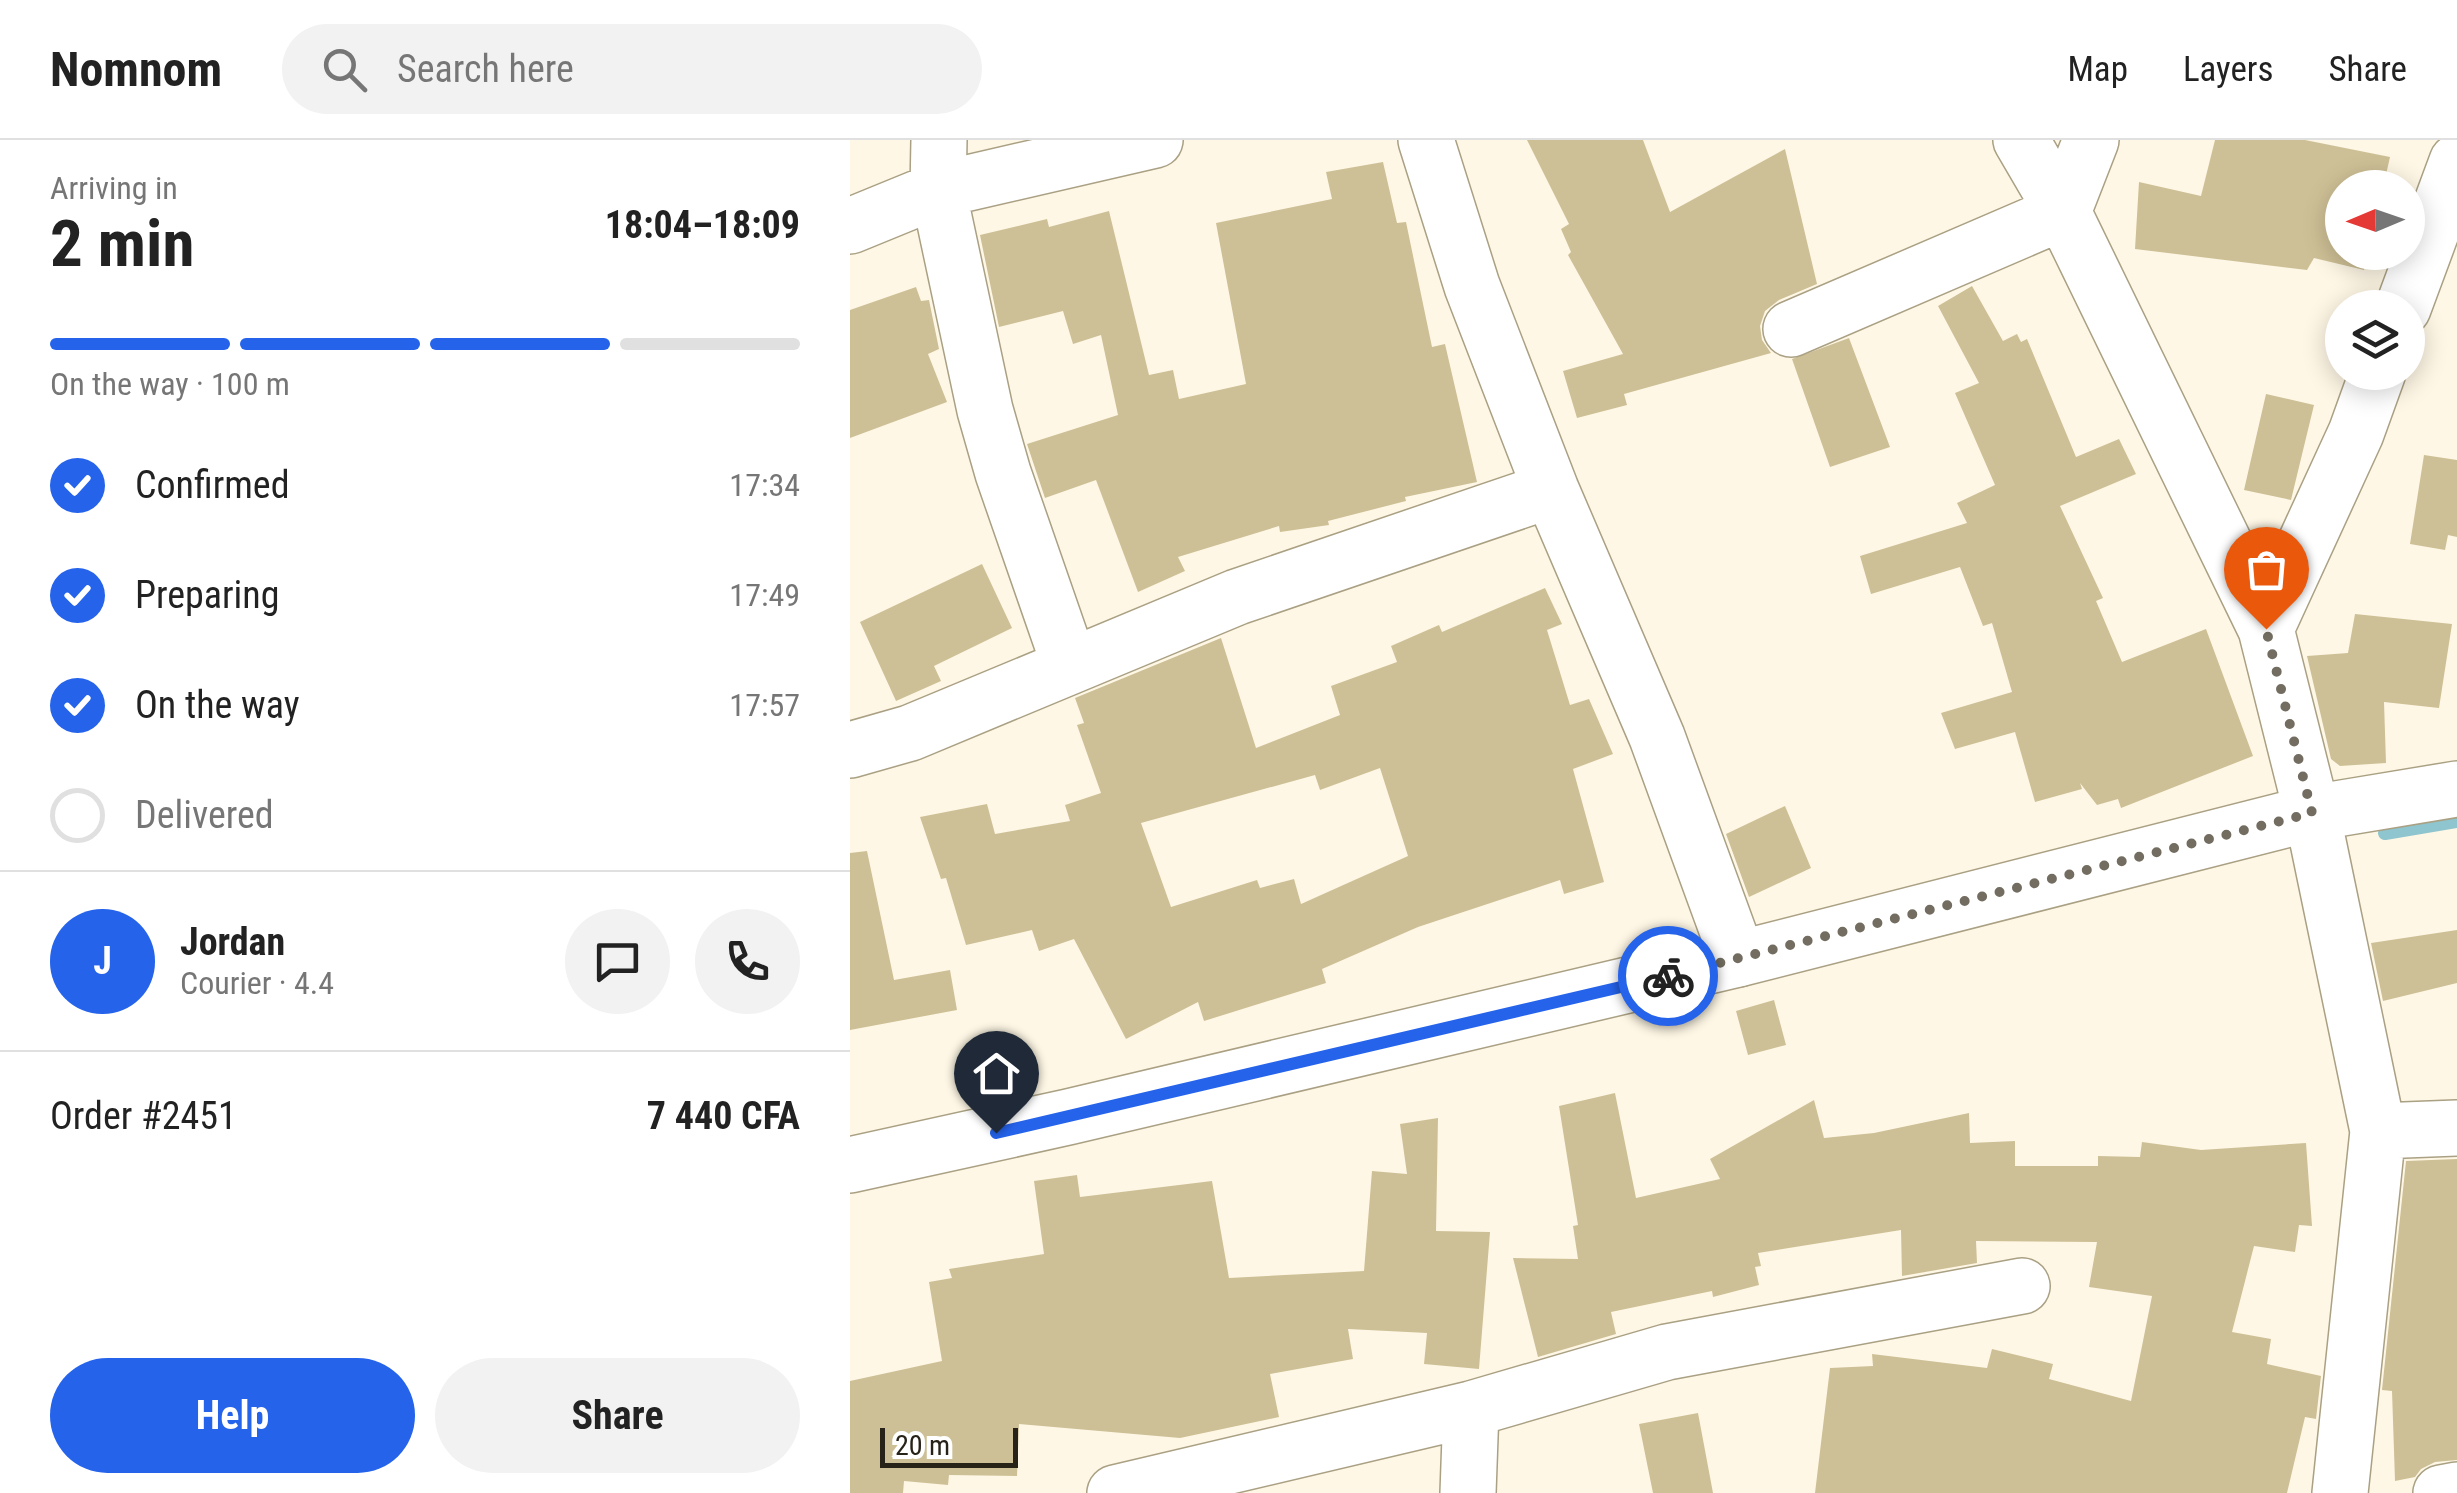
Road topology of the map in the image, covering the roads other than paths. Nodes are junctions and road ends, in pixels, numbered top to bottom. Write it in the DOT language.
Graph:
graph roads {
  1 [pos="1154,140"];
  2 [pos="1426,140"];
  3 [pos="2021,140"];
  4 [pos="2091,140"];
  5 [pos="2457,162"];
  6 [pos="938,165"];
  7 [pos="2063,212"];
  8 [pos="850,226"];
  9 [pos="2410,290"];
  10 [pos="1791,329"];
  11 [pos="2371,390"];
  12 [pos="1552,490"];
  13 [pos="2266,629"];
  14 [pos="1070,666"];
  15 [pos="850,750"];
  16 [pos="2457,789"];
  17 [pos="2312,813"];
  18 [pos="1738,959"];
  19 [pos="2457,1128"];
  20 [pos="2378,1131"];
  21 [pos="850,1165"];
  22 [pos="2022,1286"];
  23 [pos="1471,1409"];
  24 [pos="2457,1490"];
  25 [pos="1116,1493"];
  26 [pos="1468,1493"];
  27 [pos="2340,1493"];
  28 [pos="2441,1493"];
  1 -- 6 [label="street"];
  2 -- 12 [label="street"];
  3 -- 7 [label="street"];
  4 -- 7 [label="street"];
  5 -- 9 [label="street"];
  6 -- 8 [label="street"];
  6 -- 14 [label="street"];
  7 -- 10 [label="street"];
  7 -- 13 [label="street"];
  11 -- 13 [label="street"];
  12 -- 14 [label="street"];
  12 -- 18 [label="street"];
  13 -- 17 [label="street"];
  14 -- 15 [label="street"];
  16 -- 17 [label="street"];
  17 -- 18 [label="street"];
  17 -- 20 [label="street"];
  18 -- 21 [label="street"];
  19 -- 20 [label="street"];
  20 -- 27 [label="street"];
  22 -- 23 [label="street"];
  23 -- 25 [label="street"];
  23 -- 26 [label="street"];
  24 -- 28 [label="street"];
}
